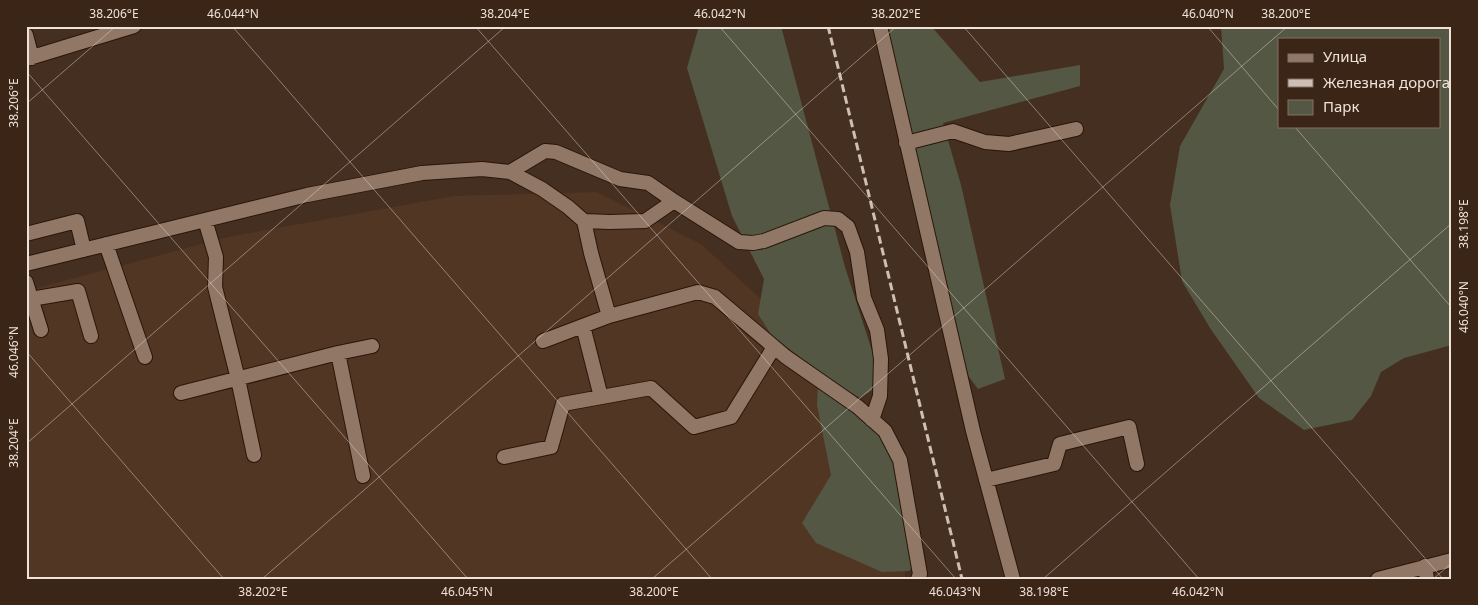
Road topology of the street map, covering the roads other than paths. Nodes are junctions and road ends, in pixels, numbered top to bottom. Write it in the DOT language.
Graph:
graph roads {
  1 [pos="134,26"];
  2 [pos="880,26"];
  3 [pos="26,35"];
  4 [pos="29,58"];
  5 [pos="1076,129"];
  6 [pos="906,143"];
  7 [pos="510,172"];
  8 [pos="674,201"];
  9 [pos="204,220"];
  10 [pos="584,221"];
  11 [pos="26,234"];
  12 [pos="106,244"];
  13 [pos="84,250"];
  14 [pos="26,264"];
  15 [pos="26,282"];
  16 [pos="31,299"];
  17 [pos="610,316"];
  18 [pos="583,326"];
  19 [pos="41,330"];
  20 [pos="91,336"];
  21 [pos="543,341"];
  22 [pos="372,346"];
  23 [pos="774,347"];
  24 [pos="338,353"];
  25 [pos="145,357"];
  26 [pos="238,379"];
  27 [pos="181,393"];
  28 [pos="601,397"];
  29 [pos="872,420"];
  30 [pos="254,455"];
  31 [pos="504,457"];
  32 [pos="1138,464"];
  33 [pos="363,476"];
  34 [pos="986,480"];
  35 [pos="1452,560"];
  36 [pos="1426,572"];
  37 [pos="918,579"];
  38 [pos="1013,579"];
  39 [pos="1378,579"];
  1 -- 4 [label="street"];
  2 -- 6 [label="street"];
  3 -- 4 [label="street"];
  5 -- 6 [label="street"];
  6 -- 34 [label="street"];
  7 -- 8 [label="street"];
  7 -- 9 [label="street"];
  7 -- 10 [label="street"];
  8 -- 10 [label="street"];
  8 -- 29 [label="street"];
  9 -- 12 [label="street"];
  9 -- 26 [label="street"];
  10 -- 17 [label="street"];
  11 -- 13 [label="street"];
  12 -- 13 [label="street"];
  12 -- 25 [label="street"];
  13 -- 14 [label="street"];
  15 -- 16 [label="street"];
  16 -- 19 [label="street"];
  16 -- 20 [label="street"];
  17 -- 18 [label="street"];
  17 -- 23 [label="street"];
  18 -- 21 [label="street"];
  18 -- 28 [label="street"];
  22 -- 24 [label="street"];
  23 -- 28 [label="street"];
  23 -- 29 [label="street"];
  24 -- 26 [label="street"];
  24 -- 33 [label="street"];
  26 -- 27 [label="street"];
  26 -- 30 [label="street"];
  28 -- 31 [label="street"];
  29 -- 37 [label="street"];
  32 -- 34 [label="street"];
  34 -- 38 [label="street"];
  35 -- 36 [label="street"];
  36 -- 39 [label="street"];
}
